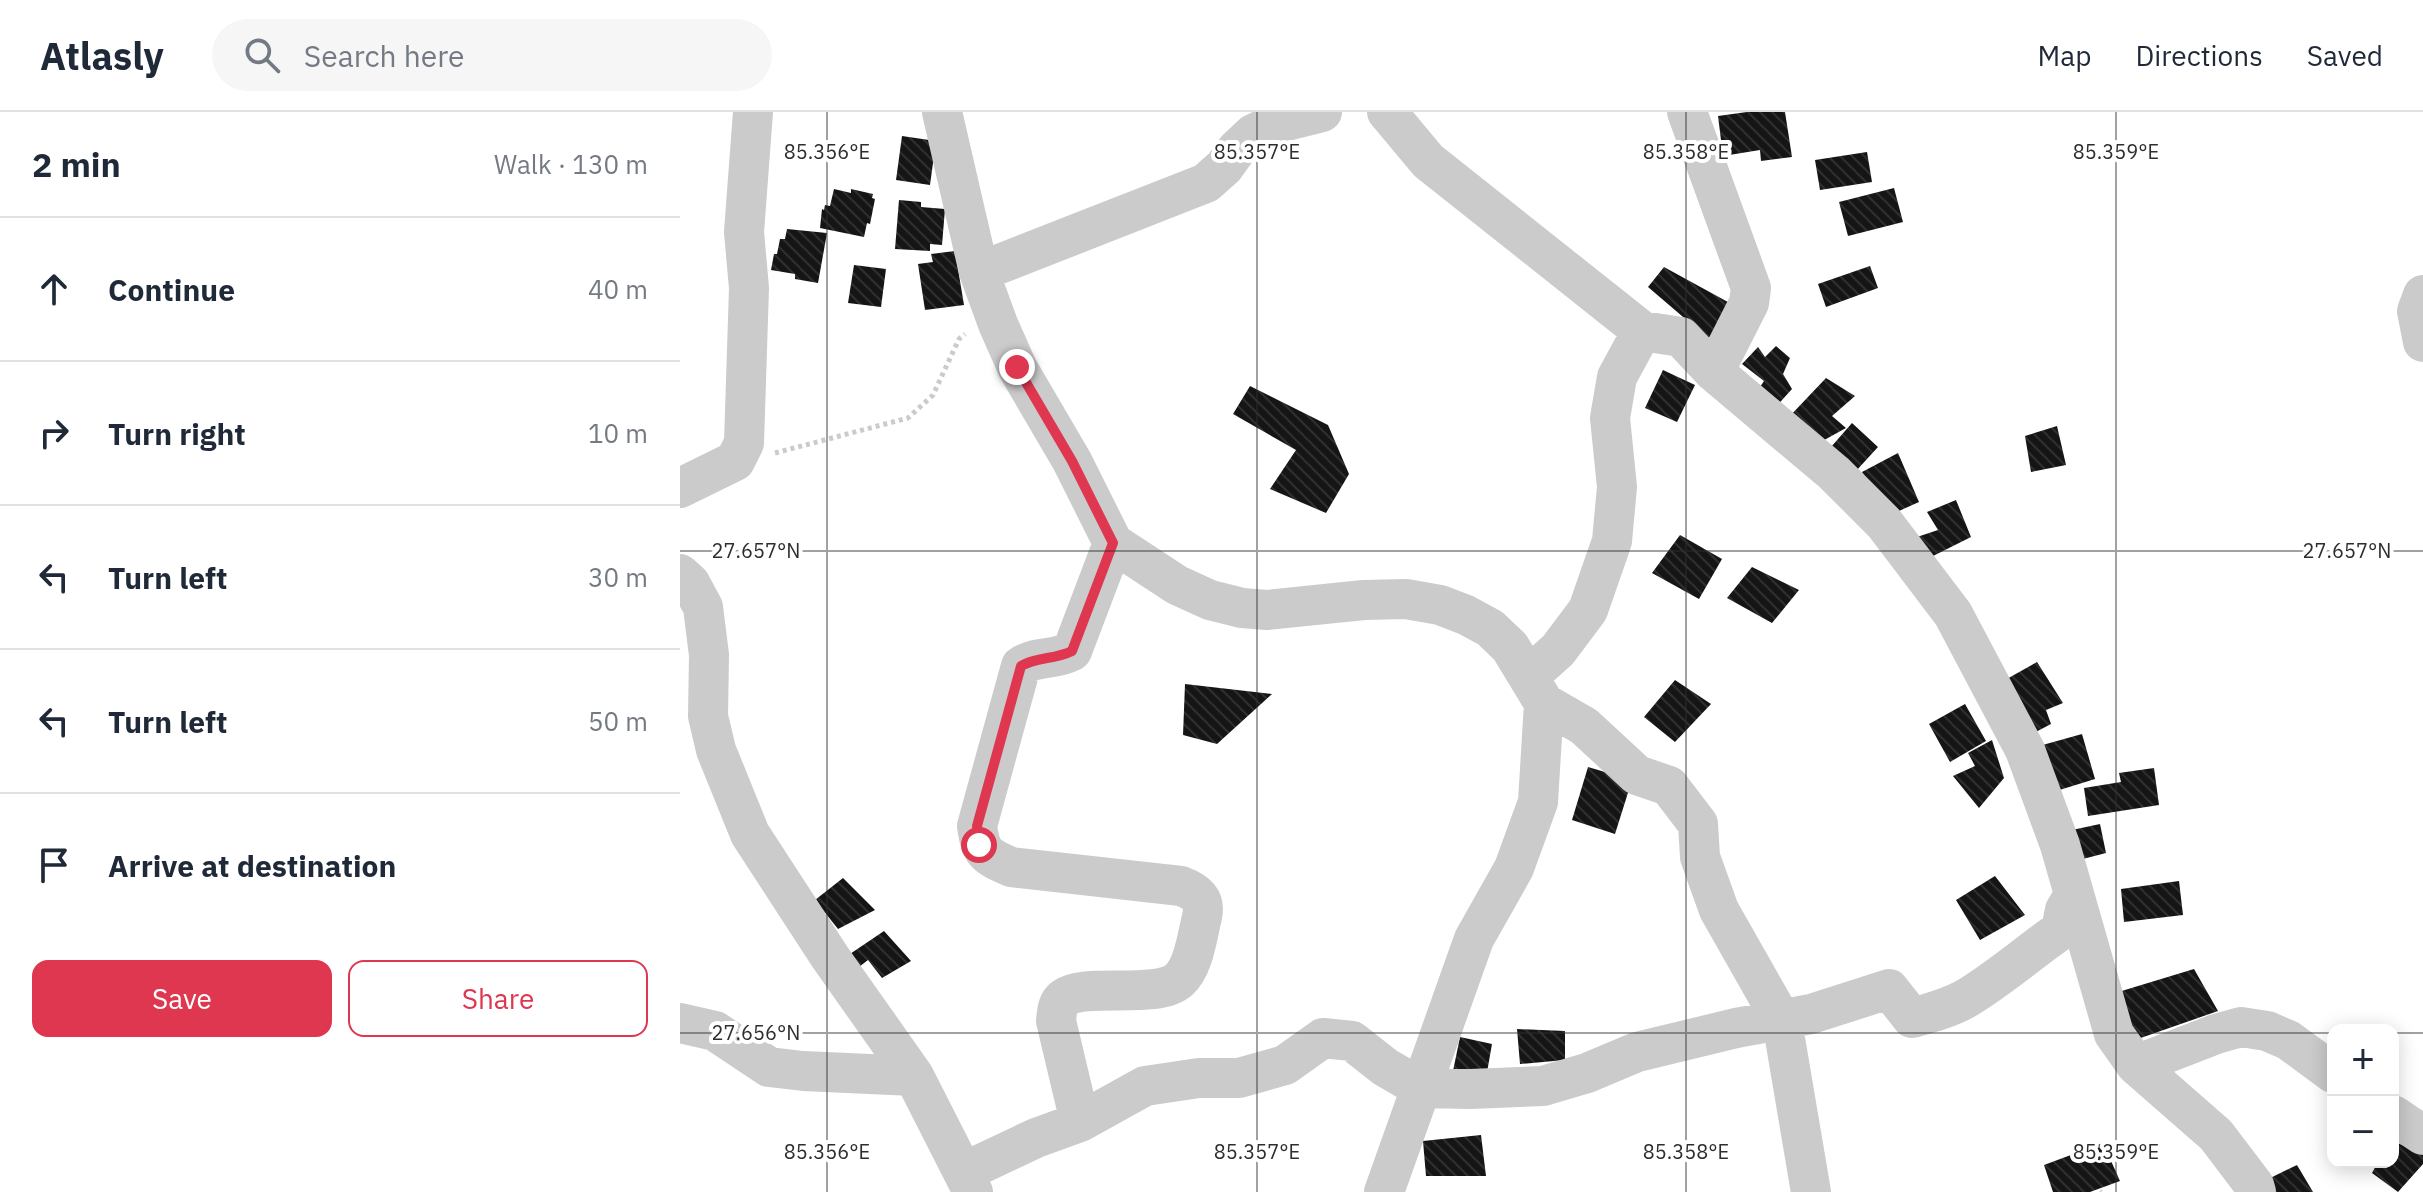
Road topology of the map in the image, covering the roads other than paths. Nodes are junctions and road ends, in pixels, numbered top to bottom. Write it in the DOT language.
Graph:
graph roads {
  1 [pos="753,112"];
  2 [pos="942,112"];
  3 [pos="1322,112"];
  4 [pos="1387,112"];
  5 [pos="1687,112"];
  6 [pos="979,272"];
  7 [pos="2423,295"];
  8 [pos="1642,331"];
  9 [pos="2423,342"];
  10 [pos="1714,372"];
  11 [pos="680,488"];
  12 [pos="1113,543"];
  13 [pos="680,574"];
  14 [pos="1537,690"];
  15 [pos="2074,895"];
  16 [pos="1782,1021"];
  17 [pos="680,1023"];
  18 [pos="2136,1065"];
  19 [pos="2327,1069"];
  20 [pos="914,1076"];
  21 [pos="1421,1088"];
  22 [pos="2399,1119"];
  23 [pos="1080,1122"];
  24 [pos="2423,1135"];
  25 [pos="969,1182"];
  26 [pos="1384,1192"];
  27 [pos="1811,1192"];
  28 [pos="2256,1192"];
  1 -- 11 [label="street"];
  2 -- 6 [label="street"];
  3 -- 6 [label="street"];
  4 -- 8 [label="street"];
  5 -- 10 [label="street"];
  6 -- 12 [label="street"];
  7 -- 9 [label="street"];
  8 -- 10 [label="street"];
  8 -- 14 [label="street"];
  10 -- 15 [label="street"];
  12 -- 14 [label="street"];
  12 -- 23 [label="street"];
  13 -- 20 [label="street"];
  14 -- 16 [label="street"];
  14 -- 21 [label="street"];
  15 -- 16 [label="street"];
  15 -- 18 [label="street"];
  16 -- 21 [label="street"];
  16 -- 27 [label="street"];
  17 -- 20 [label="street"];
  18 -- 19 [label="street"];
  18 -- 28 [label="street"];
  20 -- 25 [label="street"];
  21 -- 23 [label="street"];
  21 -- 26 [label="street"];
  22 -- 24 [label="street"];
  23 -- 25 [label="street"];
}
